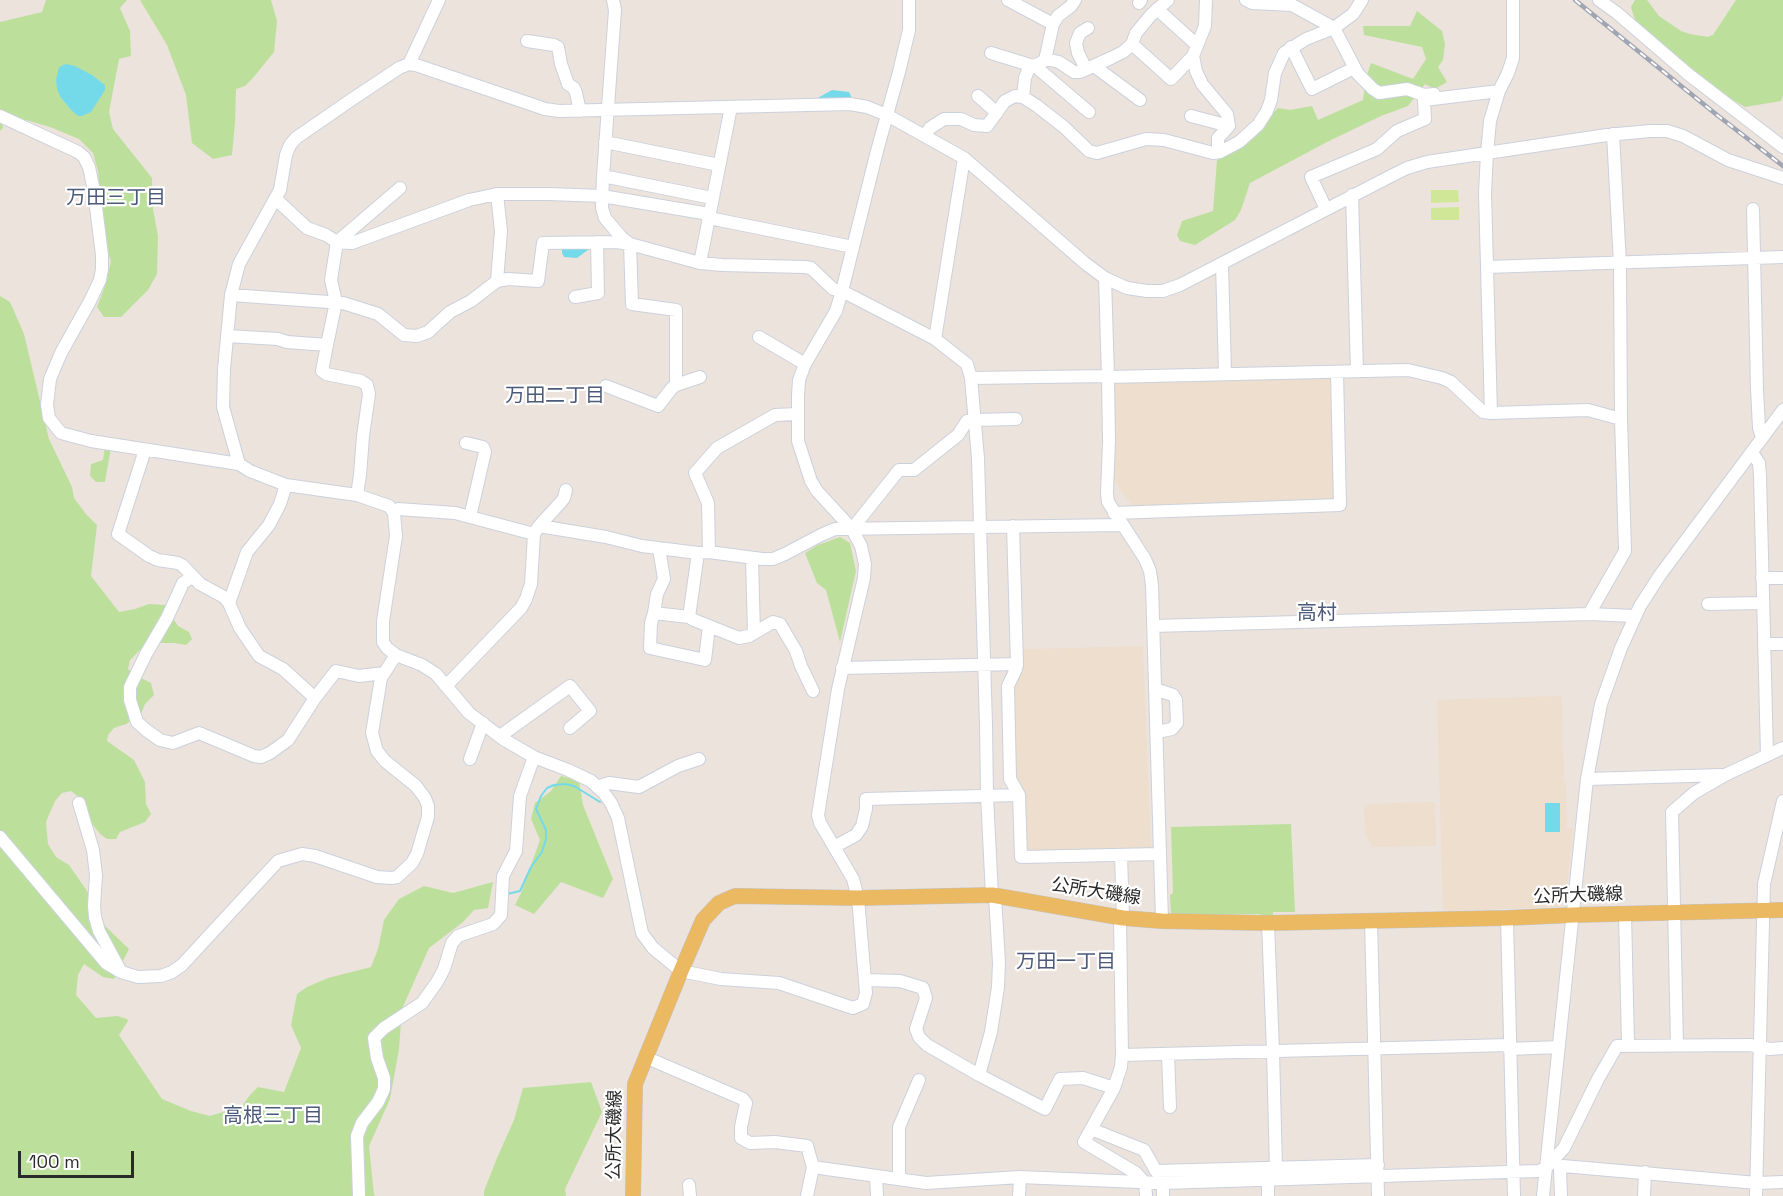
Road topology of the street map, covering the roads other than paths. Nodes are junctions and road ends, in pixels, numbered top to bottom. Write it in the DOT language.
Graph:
graph roads {
  1 [pos="439,0"];
  2 [pos="613,0"];
  3 [pos="909,0"];
  4 [pos="1008,0"];
  5 [pos="1075,0"];
  6 [pos="1168,0"];
  7 [pos="1206,0"];
  8 [pos="1246,0"];
  9 [pos="1362,0"];
  10 [pos="1513,0"];
  11 [pos="1599,0"];
  12 [pos="1157,9"];
  13 [pos="1053,24"];
  14 [pos="1088,28"];
  15 [pos="1334,28"];
  16 [pos="527,41"];
  17 [pos="1132,44"];
  18 [pos="1291,47"];
  19 [pos="1195,50"];
  20 [pos="991,52"];
  21 [pos="409,64"];
  22 [pos="1037,64"];
  23 [pos="1090,68"];
  24 [pos="1354,68"];
  25 [pos="1500,91"];
  26 [pos="978,96"];
  27 [pos="1023,97"];
  28 [pos="1453,97"];
  29 [pos="1140,100"];
  30 [pos="731,107"];
  31 [pos="608,110"];
  32 [pos="579,111"];
  33 [pos="1089,112"];
  34 [pos="997,113"];
  35 [pos="887,114"];
  36 [pos="0,116"];
  37 [pos="1191,116"];
  38 [pos="1229,126"];
  39 [pos="1613,134"];
  40 [pos="925,135"];
  41 [pos="605,142"];
  42 [pos="1783,147"];
  43 [pos="1220,152"];
  44 [pos="1487,153"];
  45 [pos="964,158"];
  46 [pos="719,165"];
  47 [pos="603,176"];
  48 [pos="1783,178"];
  49 [pos="400,188"];
  50 [pos="497,194"];
  51 [pos="1352,195"];
  52 [pos="602,196"];
  53 [pos="712,198"];
  54 [pos="275,201"];
  55 [pos="1326,209"];
  56 [pos="1753,209"];
  57 [pos="709,215"];
  58 [pos="337,242"];
  59 [pos="597,242"];
  60 [pos="630,244"];
  61 [pos="854,247"];
  62 [pos="1783,257"];
  63 [pos="1754,258"];
  64 [pos="700,263"];
  65 [pos="1222,264"];
  66 [pos="1620,264"];
  67 [pos="1487,267"];
  68 [pos="1105,278"];
  69 [pos="497,281"];
  70 [pos="842,291"];
  71 [pos="231,295"];
  72 [pos="575,297"];
  73 [pos="336,302"];
  74 [pos="227,336"];
  75 [pos="759,337"];
  76 [pos="935,339"];
  77 [pos="327,345"];
  78 [pos="805,364"];
  79 [pos="1357,371"];
  80 [pos="1337,372"];
  81 [pos="1225,374"];
  82 [pos="1108,376"];
  83 [pos="700,377"];
  84 [pos="971,378"];
  85 [pos="676,385"];
  86 [pos="606,386"];
  87 [pos="1783,410"];
  88 [pos="1491,413"];
  89 [pos="797,414"];
  90 [pos="1016,418"];
  91 [pos="1622,419"];
  92 [pos="975,420"];
  93 [pos="1762,437"];
  94 [pos="466,443"];
  95 [pos="145,450"];
  96 [pos="1751,454"];
  97 [pos="239,464"];
  98 [pos="286,485"];
  99 [pos="566,490"];
  100 [pos="357,495"];
  101 [pos="394,513"];
  102 [pos="1114,513"];
  103 [pos="470,517"];
  104 [pos="1123,525"];
  105 [pos="1013,526"];
  106 [pos="980,527"];
  107 [pos="852,529"];
  108 [pos="536,530"];
  109 [pos="659,548"];
  110 [pos="703,552"];
  111 [pos="752,558"];
  112 [pos="192,577"];
  113 [pos="1762,578"];
  114 [pos="1783,578"];
  115 [pos="229,603"];
  116 [pos="1763,603"];
  117 [pos="1708,604"];
  118 [pos="654,613"];
  119 [pos="1590,614"];
  120 [pos="1635,616"];
  121 [pos="689,617"];
  122 [pos="709,626"];
  123 [pos="1153,626"];
  124 [pos="754,633"];
  125 [pos="1783,644"];
  126 [pos="1764,645"];
  127 [pos="396,655"];
  128 [pos="985,664"];
  129 [pos="1017,664"];
  130 [pos="842,668"];
  131 [pos="384,673"];
  132 [pos="447,685"];
  133 [pos="1155,689"];
  134 [pos="813,691"];
  135 [pos="315,698"];
  136 [pos="483,723"];
  137 [pos="570,728"];
  138 [pos="1157,732"];
  139 [pos="500,736"];
  140 [pos="1783,748"];
  141 [pos="1767,754"];
  142 [pos="534,758"];
  143 [pos="470,759"];
  144 [pos="699,759"];
  145 [pos="1725,775"];
  146 [pos="1587,779"];
  147 [pos="597,787"];
  148 [pos="1019,795"];
  149 [pos="987,796"];
  150 [pos="1783,801"];
  151 [pos="79,803"];
  152 [pos="0,837"];
  153 [pos="834,847"];
  154 [pos="1160,854"];
  155 [pos="1121,855"];
  156 [pos="993,896"];
  157 [pos="858,898"];
  158 [pos="1783,910"];
  159 [pos="1762,911"];
  160 [pos="1675,913"];
  161 [pos="1625,914"];
  162 [pos="1573,915"];
  163 [pos="1121,917"];
  164 [pos="1507,918"];
  165 [pos="1162,921"];
  166 [pos="1371,921"];
  167 [pos="1268,923"];
  168 [pos="681,970"];
  169 [pos="121,972"];
  170 [pos="866,980"];
  171 [pos="1628,1045"];
  172 [pos="1677,1046"];
  173 [pos="1760,1046"];
  174 [pos="1509,1047"];
  175 [pos="1559,1047"];
  176 [pos="1783,1048"];
  177 [pos="1375,1049"];
  178 [pos="1273,1051"];
  179 [pos="1168,1054"];
  180 [pos="1122,1055"];
  181 [pos="645,1057"];
  182 [pos="979,1075"];
  183 [pos="919,1080"];
  184 [pos="1114,1088"];
  185 [pos="1170,1107"];
  186 [pos="1091,1129"];
  187 [pos="813,1167"];
  188 [pos="1276,1168"];
  189 [pos="1546,1168"];
  190 [pos="1378,1170"];
  191 [pos="1513,1171"];
  192 [pos="1645,1172"];
  193 [pos="876,1176"];
  194 [pos="1020,1177"];
  195 [pos="899,1179"];
  196 [pos="1268,1179"];
  197 [pos="1783,1182"];
  198 [pos="1145,1183"];
  199 [pos="1757,1183"];
  200 [pos="1163,1190"];
  201 [pos="358,1196"];
  202 [pos="633,1196"];
  203 [pos="807,1196"];
  204 [pos="877,1196"];
  205 [pos="1018,1196"];
  206 [pos="1146,1196"];
  207 [pos="1268,1196"];
  208 [pos="1378,1196"];
  209 [pos="1514,1196"];
  210 [pos="1543,1196"];
  211 [pos="1561,1196"];
  212 [pos="1644,1196"];
  213 [pos="1756,1196"];
  1 -- 21 [label="street"];
  2 -- 31 [label="street"];
  3 -- 35 [label="street"];
  4 -- 13 [label="street"];
  5 -- 13 [label="street"];
  6 -- 12 [label="street"];
  7 -- 19 [label="street"];
  8 -- 15 [label="street"];
  9 -- 15 [label="street"];
  10 -- 25 [label="street"];
  11 -- 42 [label="street"];
  12 -- 17 [label="street"];
  12 -- 19 [label="street"];
  13 -- 22 [label="street"];
  14 -- 23 [label="street"];
  15 -- 18 [label="street"];
  15 -- 24 [label="street"];
  16 -- 32 [label="street"];
  17 -- 19 [label="street"];
  17 -- 23 [label="street"];
  18 -- 24 [label="street"];
  18 -- 43 [label="street"];
  19 -- 38 [label="street"];
  20 -- 22 [label="street"];
  21 -- 32 [label="street"];
  21 -- 54 [label="street"];
  22 -- 23 [label="street"];
  22 -- 27 [label="street"];
  22 -- 33 [label="street"];
  23 -- 29 [label="street"];
  24 -- 28 [label="street"];
  25 -- 28 [label="street"];
  25 -- 44 [label="street"];
  26 -- 34 [label="street"];
  27 -- 34 [label="street"];
  27 -- 43 [label="street"];
  28 -- 55 [label="street"];
  30 -- 31 [label="street"];
  30 -- 35 [label="street"];
  30 -- 46 [label="street"];
  31 -- 32 [label="street"];
  31 -- 41 [label="street"];
  34 -- 40 [label="street"];
  35 -- 40 [label="street"];
  35 -- 61 [label="street"];
  36 -- 95 [label="street"];
  37 -- 38 [label="street"];
  38 -- 43 [label="street"];
  39 -- 44 [label="street"];
  39 -- 48 [label="street"];
  39 -- 66 [label="street"];
  40 -- 45 [label="street"];
  41 -- 46 [label="street"];
  41 -- 47 [label="street"];
  44 -- 51 [label="street"];
  44 -- 67 [label="street"];
  45 -- 68 [label="street"];
  45 -- 76 [label="street"];
  46 -- 53 [label="street"];
  47 -- 52 [label="street"];
  47 -- 53 [label="street"];
  49 -- 58 [label="street"];
  50 -- 52 [label="street"];
  50 -- 58 [label="street"];
  50 -- 69 [label="street"];
  51 -- 55 [label="street"];
  51 -- 79 [label="street"];
  52 -- 57 [label="street"];
  52 -- 60 [label="street"];
  53 -- 57 [label="street"];
  54 -- 58 [label="street"];
  54 -- 71 [label="street"];
  55 -- 65 [label="street"];
  56 -- 63 [label="street"];
  57 -- 61 [label="street"];
  57 -- 64 [label="street"];
  58 -- 73 [label="street"];
  59 -- 60 [label="street"];
  59 -- 69 [label="street"];
  59 -- 72 [label="street"];
  60 -- 64 [label="street"];
  60 -- 85 [label="street"];
  61 -- 70 [label="street"];
  62 -- 63 [label="street"];
  63 -- 66 [label="street"];
  63 -- 93 [label="street"];
  64 -- 70 [label="street"];
  65 -- 68 [label="street"];
  65 -- 81 [label="street"];
  66 -- 67 [label="street"];
  66 -- 91 [label="street"];
  67 -- 88 [label="street"];
  68 -- 82 [label="street"];
  69 -- 73 [label="street"];
  70 -- 76 [label="street"];
  70 -- 78 [label="street"];
  71 -- 73 [label="street"];
  71 -- 74 [label="street"];
  73 -- 77 [label="street"];
  74 -- 77 [label="street"];
  74 -- 97 [label="street"];
  75 -- 78 [label="street"];
  76 -- 84 [label="street"];
  77 -- 100 [label="street"];
  78 -- 89 [label="street"];
  79 -- 80 [label="street"];
  79 -- 88 [label="street"];
  80 -- 81 [label="street"];
  80 -- 102 [label="street"];
  81 -- 82 [label="street"];
  82 -- 84 [label="street"];
  82 -- 102 [label="street"];
  83 -- 85 [label="street"];
  84 -- 92 [label="street"];
  85 -- 86 [label="street"];
  87 -- 93 [label="street"];
  88 -- 91 [label="street"];
  89 -- 107 [label="street"];
  89 -- 110 [label="street"];
  90 -- 92 [label="street"];
  91 -- 119 [label="street"];
  92 -- 106 [label="street"];
  92 -- 107 [label="street"];
  93 -- 96 [label="street"];
  94 -- 103 [label="street"];
  95 -- 97 [label="street"];
  95 -- 112 [label="street"];
  96 -- 113 [label="street"];
  96 -- 120 [label="street"];
  97 -- 98 [label="street"];
  98 -- 100 [label="street"];
  98 -- 115 [label="street"];
  99 -- 108 [label="street"];
  100 -- 101 [label="street"];
  101 -- 103 [label="street"];
  101 -- 127 [label="street"];
  102 -- 104 [label="street"];
  103 -- 108 [label="street"];
  104 -- 105 [label="street"];
  104 -- 123 [label="street"];
  105 -- 106 [label="street"];
  105 -- 129 [label="street"];
  106 -- 107 [label="street"];
  106 -- 128 [label="street"];
  107 -- 111 [label="street"];
  107 -- 130 [label="street"];
  108 -- 109 [label="street"];
  108 -- 132 [label="street"];
  109 -- 110 [label="street"];
  109 -- 118 [label="street"];
  110 -- 111 [label="street"];
  110 -- 121 [label="street"];
  111 -- 124 [label="street"];
  112 -- 115 [label="street"];
  112 -- 135 [label="street"];
  113 -- 114 [label="street"];
  113 -- 116 [label="street"];
  115 -- 135 [label="street"];
  116 -- 117 [label="street"];
  116 -- 126 [label="street"];
  118 -- 121 [label="street"];
  118 -- 122 [label="street"];
  119 -- 120 [label="street"];
  119 -- 123 [label="street"];
  120 -- 146 [label="street"];
  121 -- 122 [label="street"];
  122 -- 124 [label="street"];
  123 -- 133 [label="street"];
  124 -- 134 [label="street"];
  125 -- 126 [label="street"];
  126 -- 141 [label="street"];
  127 -- 131 [label="street"];
  127 -- 132 [label="street"];
  128 -- 129 [label="street"];
  128 -- 130 [label="street"];
  128 -- 149 [label="street"];
  129 -- 148 [label="street"];
  130 -- 153 [label="street"];
  131 -- 135 [label="street"];
  131 -- 169 [label="street"];
  132 -- 136 [label="street"];
  133 -- 138 [label="street"];
  133 -- 138 [label="street"];
  136 -- 139 [label="street"];
  136 -- 143 [label="street"];
  137 -- 139 [label="street"];
  138 -- 154 [label="street"];
  139 -- 142 [label="street"];
  140 -- 141 [label="street"];
  141 -- 145 [label="street"];
  142 -- 147 [label="street"];
  142 -- 201 [label="street"];
  144 -- 147 [label="street"];
  145 -- 146 [label="street"];
  145 -- 160 [label="street"];
  146 -- 162 [label="street"];
  147 -- 168 [label="street"];
  148 -- 149 [label="street"];
  148 -- 155 [label="street"];
  149 -- 153 [label="street"];
  149 -- 156 [label="street"];
  150 -- 159 [label="street"];
  151 -- 169 [label="street"];
  152 -- 169 [label="street"];
  153 -- 157 [label="street"];
  154 -- 155 [label="street"];
  154 -- 165 [label="street"];
  155 -- 163 [label="street"];
  156 -- 157 [label="main road, 公所大磯線"];
  156 -- 163 [label="main road, 公所大磯線"];
  156 -- 182 [label="street"];
  157 -- 168 [label="main road, 公所大磯線"];
  157 -- 170 [label="street"];
  158 -- 159 [label="main road, 公所大磯線"];
  159 -- 160 [label="main road, 公所大磯線"];
  159 -- 173 [label="street"];
  160 -- 161 [label="main road, 公所大磯線"];
  160 -- 172 [label="street"];
  161 -- 162 [label="main road, 公所大磯線"];
  161 -- 171 [label="street"];
  162 -- 164 [label="main road, 公所大磯線"];
  162 -- 175 [label="street"];
  163 -- 165 [label="main road, 公所大磯線"];
  163 -- 180 [label="street"];
  164 -- 166 [label="main road, 公所大磯線"];
  164 -- 174 [label="street"];
  165 -- 167 [label="main road, 公所大磯線"];
  166 -- 167 [label="main road, 公所大磯線"];
  166 -- 177 [label="street"];
  167 -- 178 [label="street"];
  168 -- 170 [label="street"];
  168 -- 181 [label="main road, 公所大磯線"];
  170 -- 182 [label="street"];
  171 -- 172 [label="street"];
  171 -- 189 [label="street"];
  172 -- 173 [label="street"];
  173 -- 176 [label="street"];
  173 -- 199 [label="street"];
  174 -- 175 [label="street"];
  174 -- 177 [label="street"];
  174 -- 191 [label="street"];
  175 -- 189 [label="street"];
  177 -- 178 [label="street"];
  177 -- 190 [label="street"];
  178 -- 179 [label="street"];
  178 -- 188 [label="street"];
  179 -- 180 [label="street"];
  179 -- 185 [label="street"];
  180 -- 184 [label="street"];
  181 -- 187 [label="street"];
  181 -- 202 [label="main road, 公所大磯線"];
  182 -- 184 [label="street"];
  183 -- 195 [label="street"];
  184 -- 186 [label="street"];
  186 -- 188 [label="street"];
  186 -- 198 [label="street"];
  187 -- 193 [label="street"];
  187 -- 203 [label="street"];
  188 -- 190 [label="street"];
  189 -- 191 [label="street"];
  189 -- 210 [label="street"];
  190 -- 191 [label="street"];
  190 -- 196 [label="street"];
  190 -- 208 [label="street"];
  191 -- 209 [label="street"];
  192 -- 199 [label="street"];
  192 -- 211 [label="street"];
  192 -- 212 [label="street"];
  193 -- 195 [label="street"];
  193 -- 204 [label="street"];
  194 -- 195 [label="street"];
  194 -- 198 [label="street"];
  194 -- 205 [label="street"];
  196 -- 200 [label="street"];
  196 -- 207 [label="street"];
  197 -- 199 [label="street"];
  198 -- 200 [label="street"];
  198 -- 206 [label="street"];
  199 -- 213 [label="street"];
}
